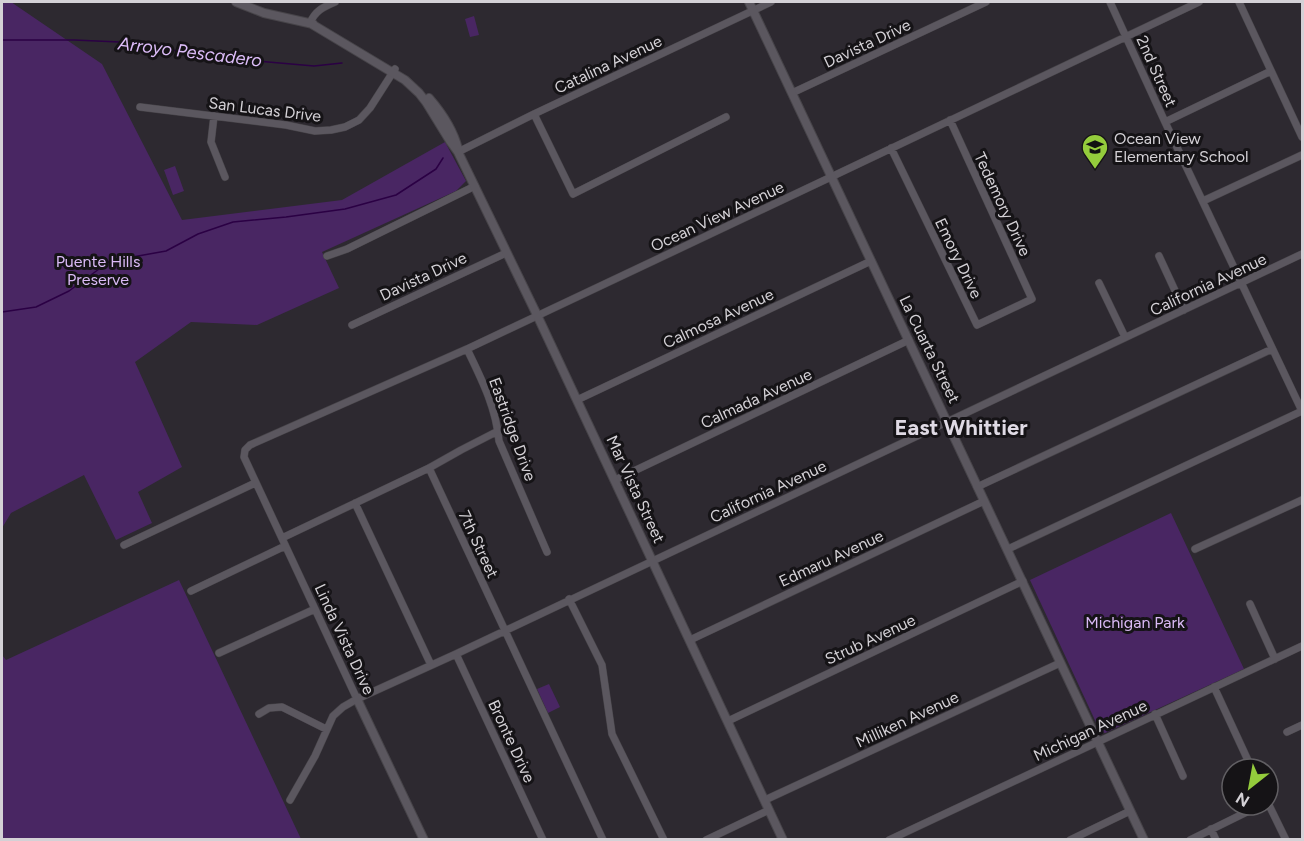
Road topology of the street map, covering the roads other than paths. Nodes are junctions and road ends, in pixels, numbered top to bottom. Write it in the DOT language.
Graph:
graph roads {
  1 [pos="236,2"];
  2 [pos="335,2"];
  3 [pos="771,2"];
  4 [pos="986,2"];
  5 [pos="1110,2"];
  6 [pos="1199,2"];
  7 [pos="1239,2"];
  8 [pos="751,6"];
  9 [pos="310,23"];
  10 [pos="1127,36"];
  11 [pos="394,71"];
  12 [pos="1271,71"];
  13 [pos="792,93"];
  14 [pos="140,107"];
  15 [pos="534,114"];
  16 [pos="214,116"];
  17 [pos="726,117"];
  18 [pos="950,120"];
  19 [pos="1165,122"];
  20 [pos="1302,137"];
  21 [pos="891,148"];
  22 [pos="458,152"];
  23 [pos="1302,155"];
  24 [pos="225,177"];
  25 [pos="831,177"];
  26 [pos="476,186"];
  27 [pos="1203,201"];
  28 [pos="506,253"];
  29 [pos="1302,254"];
  30 [pos="327,256"];
  31 [pos="1159,256"];
  32 [pos="871,261"];
  33 [pos="1099,283"];
  34 [pos="1241,283"];
  35 [pos="1032,299"];
  36 [pos="1184,310"];
  37 [pos="537,315"];
  38 [pos="352,325"];
  39 [pos="1125,337"];
  40 [pos="909,340"];
  41 [pos="466,349"];
  42 [pos="1272,349"];
  43 [pos="1300,398"];
  44 [pos="577,400"];
  45 [pos="1302,411"];
  46 [pos="947,421"];
  47 [pos="498,432"];
  48 [pos="244,450"];
  49 [pos="429,468"];
  50 [pos="615,480"];
  51 [pos="255,483"];
  52 [pos="977,487"];
  53 [pos="1302,500"];
  54 [pos="984,501"];
  55 [pos="355,503"];
  56 [pos="282,537"];
  57 [pos="124,545"];
  58 [pos="285,546"];
  59 [pos="1008,549"];
  60 [pos="1195,549"];
  61 [pos="547,552"];
  62 [pos="653,561"];
  63 [pos="1023,581"];
  64 [pos="191,591"];
  65 [pos="569,600"];
  66 [pos="1250,604"];
  67 [pos="315,609"];
  68 [pos="505,630"];
  69 [pos="690,640"];
  70 [pos="1302,646"];
  71 [pos="219,653"];
  72 [pos="456,654"];
  73 [pos="1275,659"];
  74 [pos="1060,663"];
  75 [pos="431,665"];
  76 [pos="1214,687"];
  77 [pos="357,699"];
  78 [pos="259,714"];
  79 [pos="1155,714"];
  80 [pos="728,720"];
  81 [pos="1302,725"];
  82 [pos="326,729"];
  83 [pos="1287,732"];
  84 [pos="1098,741"];
  85 [pos="1246,757"];
  86 [pos="1183,776"];
  87 [pos="290,800"];
  88 [pos="765,800"];
  89 [pos="769,810"];
  90 [pos="1130,811"];
  91 [pos="1236,817"];
  92 [pos="1275,817"];
  93 [pos="1212,829"];
  94 [pos="908,831"];
  95 [pos="424,840"];
  96 [pos="543,840"];
  97 [pos="603,840"];
  98 [pos="664,840"];
  99 [pos="706,840"];
  100 [pos="783,840"];
  101 [pos="889,840"];
  102 [pos="912,840"];
  103 [pos="1070,840"];
  104 [pos="1144,840"];
  105 [pos="1190,840"];
  106 [pos="1216,840"];
  107 [pos="1286,840"];
  1 -- 9 [label="street, Mar Vista Street"];
  2 -- 9 [label="street"];
  3 -- 8 [label="street, Catalina Avenue"];
  4 -- 13 [label="street, Davista Drive"];
  5 -- 10 [label="street, 2nd Street"];
  6 -- 10 [label="street, Ocean View Avenue"];
  7 -- 12 [label="street"];
  8 -- 13 [label="street, La Cuarta Street"];
  8 -- 15 [label="street, Catalina Avenue"];
  9 -- 11 [label="street, Mar Vista Street"];
  10 -- 18 [label="street, Ocean View Avenue"];
  10 -- 19 [label="street, 2nd Street"];
  11 -- 16 [label="street, San Lucas Drive"];
  11 -- 22 [label="street, Mar Vista Street"];
  12 -- 19 [label="street"];
  12 -- 20 [label="street"];
  13 -- 25 [label="street, La Cuarta Street"];
  14 -- 16 [label="street, San Lucas Drive"];
  15 -- 17 [label="street"];
  15 -- 22 [label="street, Catalina Avenue"];
  16 -- 24 [label="street"];
  18 -- 21 [label="street, Ocean View Avenue"];
  18 -- 35 [label="street, Tedemory Drive"];
  19 -- 27 [label="street, 2nd Street"];
  21 -- 25 [label="street, Ocean View Avenue"];
  21 -- 35 [label="street, Emory Drive"];
  22 -- 26 [label="street, Mar Vista Street"];
  23 -- 27 [label="street"];
  25 -- 32 [label="street, La Cuarta Street"];
  25 -- 37 [label="street, Ocean View Avenue"];
  26 -- 28 [label="street, Mar Vista Street"];
  26 -- 30 [label="street"];
  27 -- 34 [label="street, 2nd Street"];
  28 -- 37 [label="street, Mar Vista Street"];
  28 -- 38 [label="street, Davista Drive"];
  29 -- 34 [label="street, California Avenue"];
  31 -- 36 [label="street"];
  32 -- 40 [label="street, La Cuarta Street"];
  32 -- 44 [label="street, Calmosa Avenue"];
  33 -- 39 [label="street"];
  34 -- 36 [label="street, California Avenue"];
  34 -- 42 [label="street, 2nd Street"];
  36 -- 39 [label="street, California Avenue"];
  37 -- 41 [label="street, Ocean View Avenue"];
  37 -- 44 [label="street, Mar Vista Street"];
  39 -- 46 [label="street, California Avenue"];
  40 -- 46 [label="street, La Cuarta Street"];
  40 -- 50 [label="street, Calmada Avenue"];
  41 -- 47 [label="street, Eastridge Drive"];
  41 -- 48 [label="street, Ocean View Avenue"];
  42 -- 43 [label="street, 2nd Street"];
  42 -- 52 [label="street"];
  43 -- 45 [label="street, 2nd Street"];
  44 -- 50 [label="street, Mar Vista Street"];
  45 -- 59 [label="street"];
  46 -- 52 [label="street, La Cuarta Street"];
  46 -- 62 [label="street, California Avenue"];
  47 -- 49 [label="street"];
  47 -- 61 [label="street, Eastridge Drive"];
  48 -- 51 [label="street, Linda Vista Drive"];
  49 -- 55 [label="street"];
  49 -- 68 [label="street, 7th Street"];
  50 -- 62 [label="street, Mar Vista Street"];
  51 -- 56 [label="street, Linda Vista Drive"];
  51 -- 57 [label="street"];
  52 -- 54 [label="street, La Cuarta Street"];
  53 -- 60 [label="street"];
  54 -- 59 [label="street, La Cuarta Street"];
  54 -- 69 [label="street, Edmaru Avenue"];
  55 -- 56 [label="street"];
  55 -- 75 [label="street"];
  56 -- 58 [label="street, Linda Vista Drive"];
  58 -- 64 [label="street"];
  58 -- 67 [label="street, Linda Vista Drive"];
  59 -- 63 [label="street, La Cuarta Street"];
  62 -- 65 [label="street, California Avenue"];
  62 -- 69 [label="street, Mar Vista Street"];
  63 -- 74 [label="street, La Cuarta Street"];
  63 -- 80 [label="street, Strub Avenue"];
  65 -- 68 [label="street, California Avenue"];
  65 -- 98 [label="street"];
  66 -- 73 [label="street"];
  67 -- 71 [label="street"];
  67 -- 77 [label="street, Linda Vista Drive"];
  68 -- 72 [label="street, California Avenue"];
  68 -- 97 [label="street, 7th Street"];
  69 -- 80 [label="street, Mar Vista Street"];
  70 -- 73 [label="street, Michigan Avenue"];
  72 -- 75 [label="street, California Avenue"];
  72 -- 96 [label="street, Bronte Drive"];
  73 -- 76 [label="street, Michigan Avenue"];
  74 -- 84 [label="street, La Cuarta Street"];
  74 -- 88 [label="street, Milliken Avenue"];
  75 -- 77 [label="street, California Avenue"];
  76 -- 79 [label="street, Michigan Avenue"];
  76 -- 85 [label="street"];
  77 -- 82 [label="street, California Avenue"];
  77 -- 95 [label="street, Linda Vista Drive"];
  78 -- 82 [label="street"];
  79 -- 84 [label="street, Michigan Avenue"];
  79 -- 86 [label="street"];
  80 -- 88 [label="street, Mar Vista Street"];
  81 -- 83 [label="street"];
  82 -- 87 [label="street, California Avenue"];
  84 -- 90 [label="street, La Cuarta Street"];
  84 -- 94 [label="street, Michigan Avenue"];
  88 -- 89 [label="street, Mar Vista Street"];
  89 -- 99 [label="street"];
  89 -- 100 [label="street, Mar Vista Street"];
  90 -- 103 [label="street"];
  90 -- 104 [label="street, La Cuarta Street"];
  91 -- 93 [label="street"];
  92 -- 107 [label="street"];
  93 -- 105 [label="street"];
  93 -- 106 [label="street"];
  94 -- 101 [label="street, Michigan Avenue"];
  94 -- 102 [label="street"];
}
